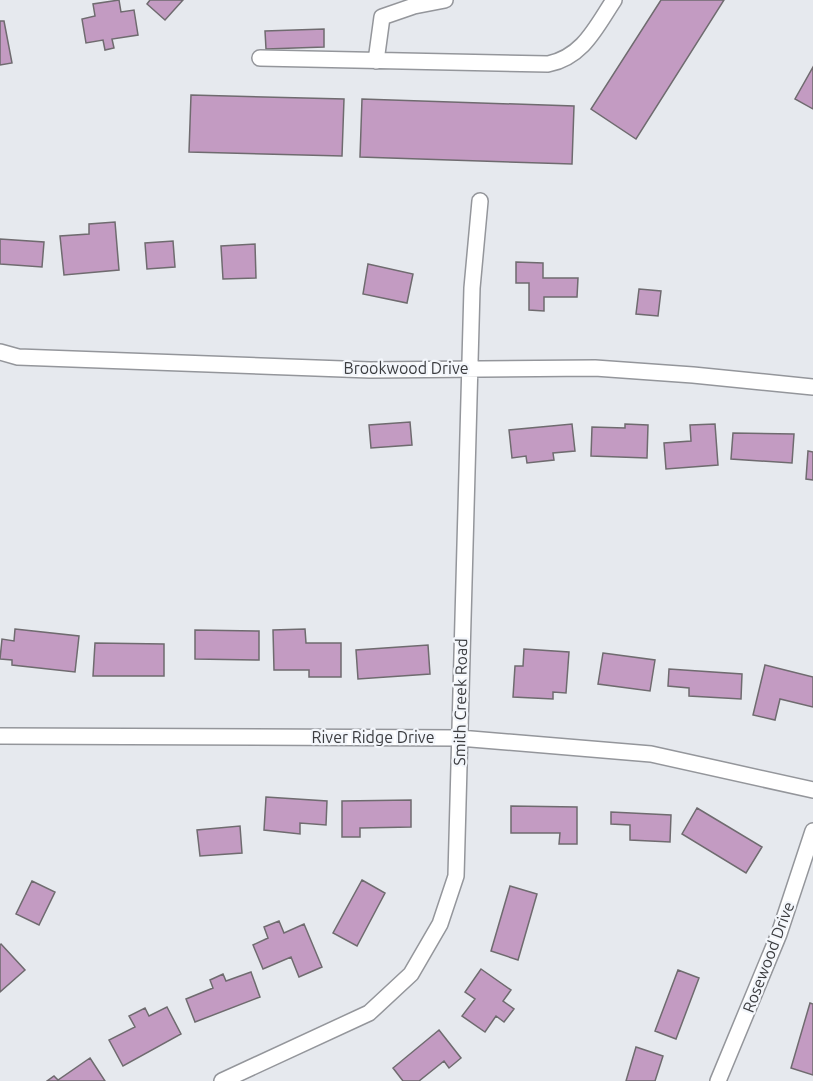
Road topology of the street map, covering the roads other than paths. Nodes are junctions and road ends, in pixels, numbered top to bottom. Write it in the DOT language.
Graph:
graph roads {
  1 [pos="445,0"];
  2 [pos="614,0"];
  3 [pos="414,3"];
  4 [pos="260,58"];
  5 [pos="376,61"];
  6 [pos="480,201"];
  7 [pos="0,352"];
  8 [pos="471,368"];
  9 [pos="813,387"];
  10 [pos="0,736"];
  11 [pos="459,738"];
  12 [pos="813,790"];
  13 [pos="813,831"];
  14 [pos="222,1081"];
  15 [pos="718,1081"];
  1 -- 3 [label="street"];
  2 -- 5 [label="street"];
  3 -- 5 [label="street"];
  4 -- 5 [label="street"];
  6 -- 8 [label="street, Smith Creek Road"];
  7 -- 8 [label="street, Brookwood Drive"];
  8 -- 9 [label="street, Brookwood Drive"];
  8 -- 11 [label="street, Smith Creek Road"];
  10 -- 11 [label="street, River Ridge Drive"];
  11 -- 12 [label="street, River Ridge Drive"];
  11 -- 14 [label="street, Smith Creek Road"];
  13 -- 15 [label="street, Rosewood Drive"];
}
